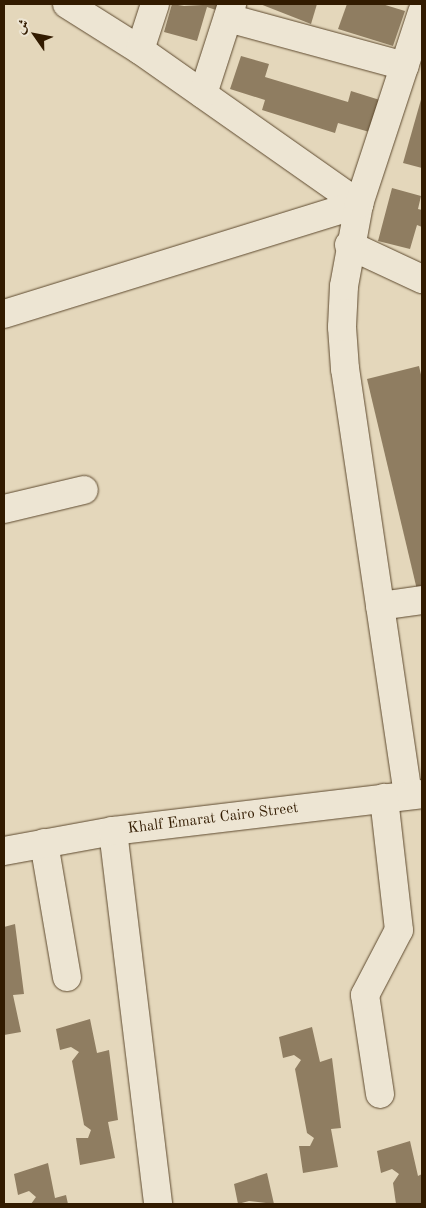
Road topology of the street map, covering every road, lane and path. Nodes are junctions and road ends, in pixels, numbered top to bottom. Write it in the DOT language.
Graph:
graph roads {
  1 [pos="68,4"];
  2 [pos="154,4"];
  3 [pos="230,11"];
  4 [pos="422,12"];
  5 [pos="140,50"];
  6 [pos="405,66"];
  7 [pos="203,94"];
  8 [pos="359,204"];
  9 [pos="349,245"];
  10 [pos="422,279"];
  11 [pos="4,314"];
  12 [pos="84,490"];
  13 [pos="4,510"];
  14 [pos="422,600"];
  15 [pos="380,606"];
  16 [pos="405,796"];
  17 [pos="112,831"];
  18 [pos="44,843"];
  19 [pos="4,851"];
  20 [pos="68,977"];
  21 [pos="380,1094"];
  22 [pos="158,1204"];
  1 -- 5 [label="street"];
  2 -- 5 [label="street"];
  3 -- 6 [label="street"];
  3 -- 7 [label="street"];
  4 -- 6 [label="street"];
  5 -- 7 [label="street"];
  6 -- 8 [label="street"];
  7 -- 8 [label="street"];
  8 -- 9 [label="street"];
  8 -- 11 [label="street"];
  9 -- 10 [label="street"];
  9 -- 15 [label="street"];
  12 -- 13 [label="street"];
  14 -- 15 [label="street"];
  15 -- 16 [label="street"];
  16 -- 17 [label="street, Khalf Emarat Cairo Street"];
  16 -- 21 [label="street"];
  17 -- 18 [label="street, Khalf Emarat Cairo Street"];
  17 -- 22 [label="street"];
  18 -- 19 [label="street, Khalf Emarat Cairo Street"];
  18 -- 20 [label="street"];
}
